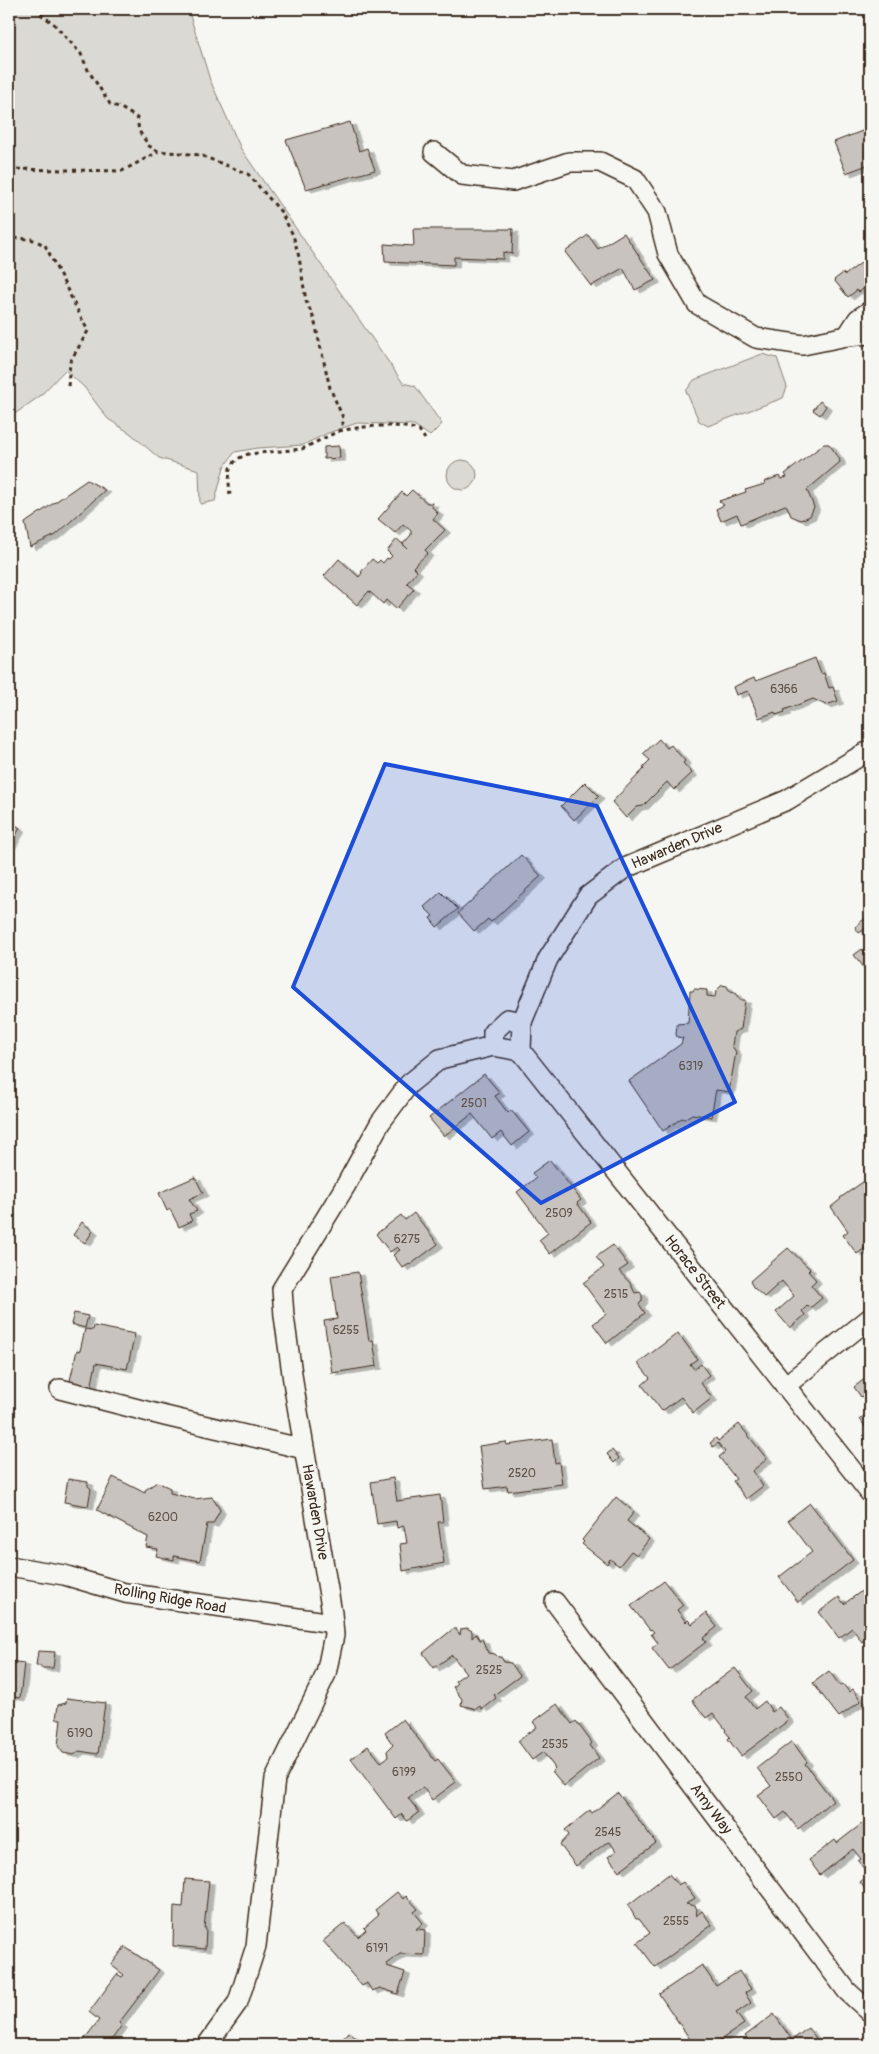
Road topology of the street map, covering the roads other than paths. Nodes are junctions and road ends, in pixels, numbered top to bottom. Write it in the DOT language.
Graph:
graph roads {
  1 [pos="434,152"];
  2 [pos="870,310"];
  3 [pos="870,334"];
  4 [pos="847,336"];
  5 [pos="870,750"];
  6 [pos="522,1022"];
  7 [pos="493,1046"];
  8 [pos="521,1051"];
  9 [pos="870,1318"];
  10 [pos="785,1386"];
  11 [pos="60,1389"];
  12 [pos="304,1449"];
  13 [pos="870,1493"];
  14 [pos="9,1567"];
  15 [pos="555,1602"];
  16 [pos="333,1623"];
  17 [pos="870,2012"];
  18 [pos="207,2045"];
  1 -- 4 [label="street"];
  2 -- 4 [label="street"];
  3 -- 4 [label="street"];
  5 -- 6 [label="street, Hawarden Drive"];
  6 -- 7 [label="street"];
  6 -- 8 [label="street, Hawarden Drive"];
  7 -- 8 [label="street, Hawarden Drive"];
  7 -- 12 [label="street, Hawarden Drive"];
  8 -- 10 [label="street, Horace Street"];
  9 -- 10 [label="street"];
  10 -- 13 [label="street, Horace Street"];
  11 -- 12 [label="street"];
  12 -- 16 [label="street, Hawarden Drive"];
  14 -- 16 [label="street, Rolling Ridge Road"];
  15 -- 17 [label="street, Amy Way"];
  16 -- 18 [label="street, Hawarden Drive"];
}
